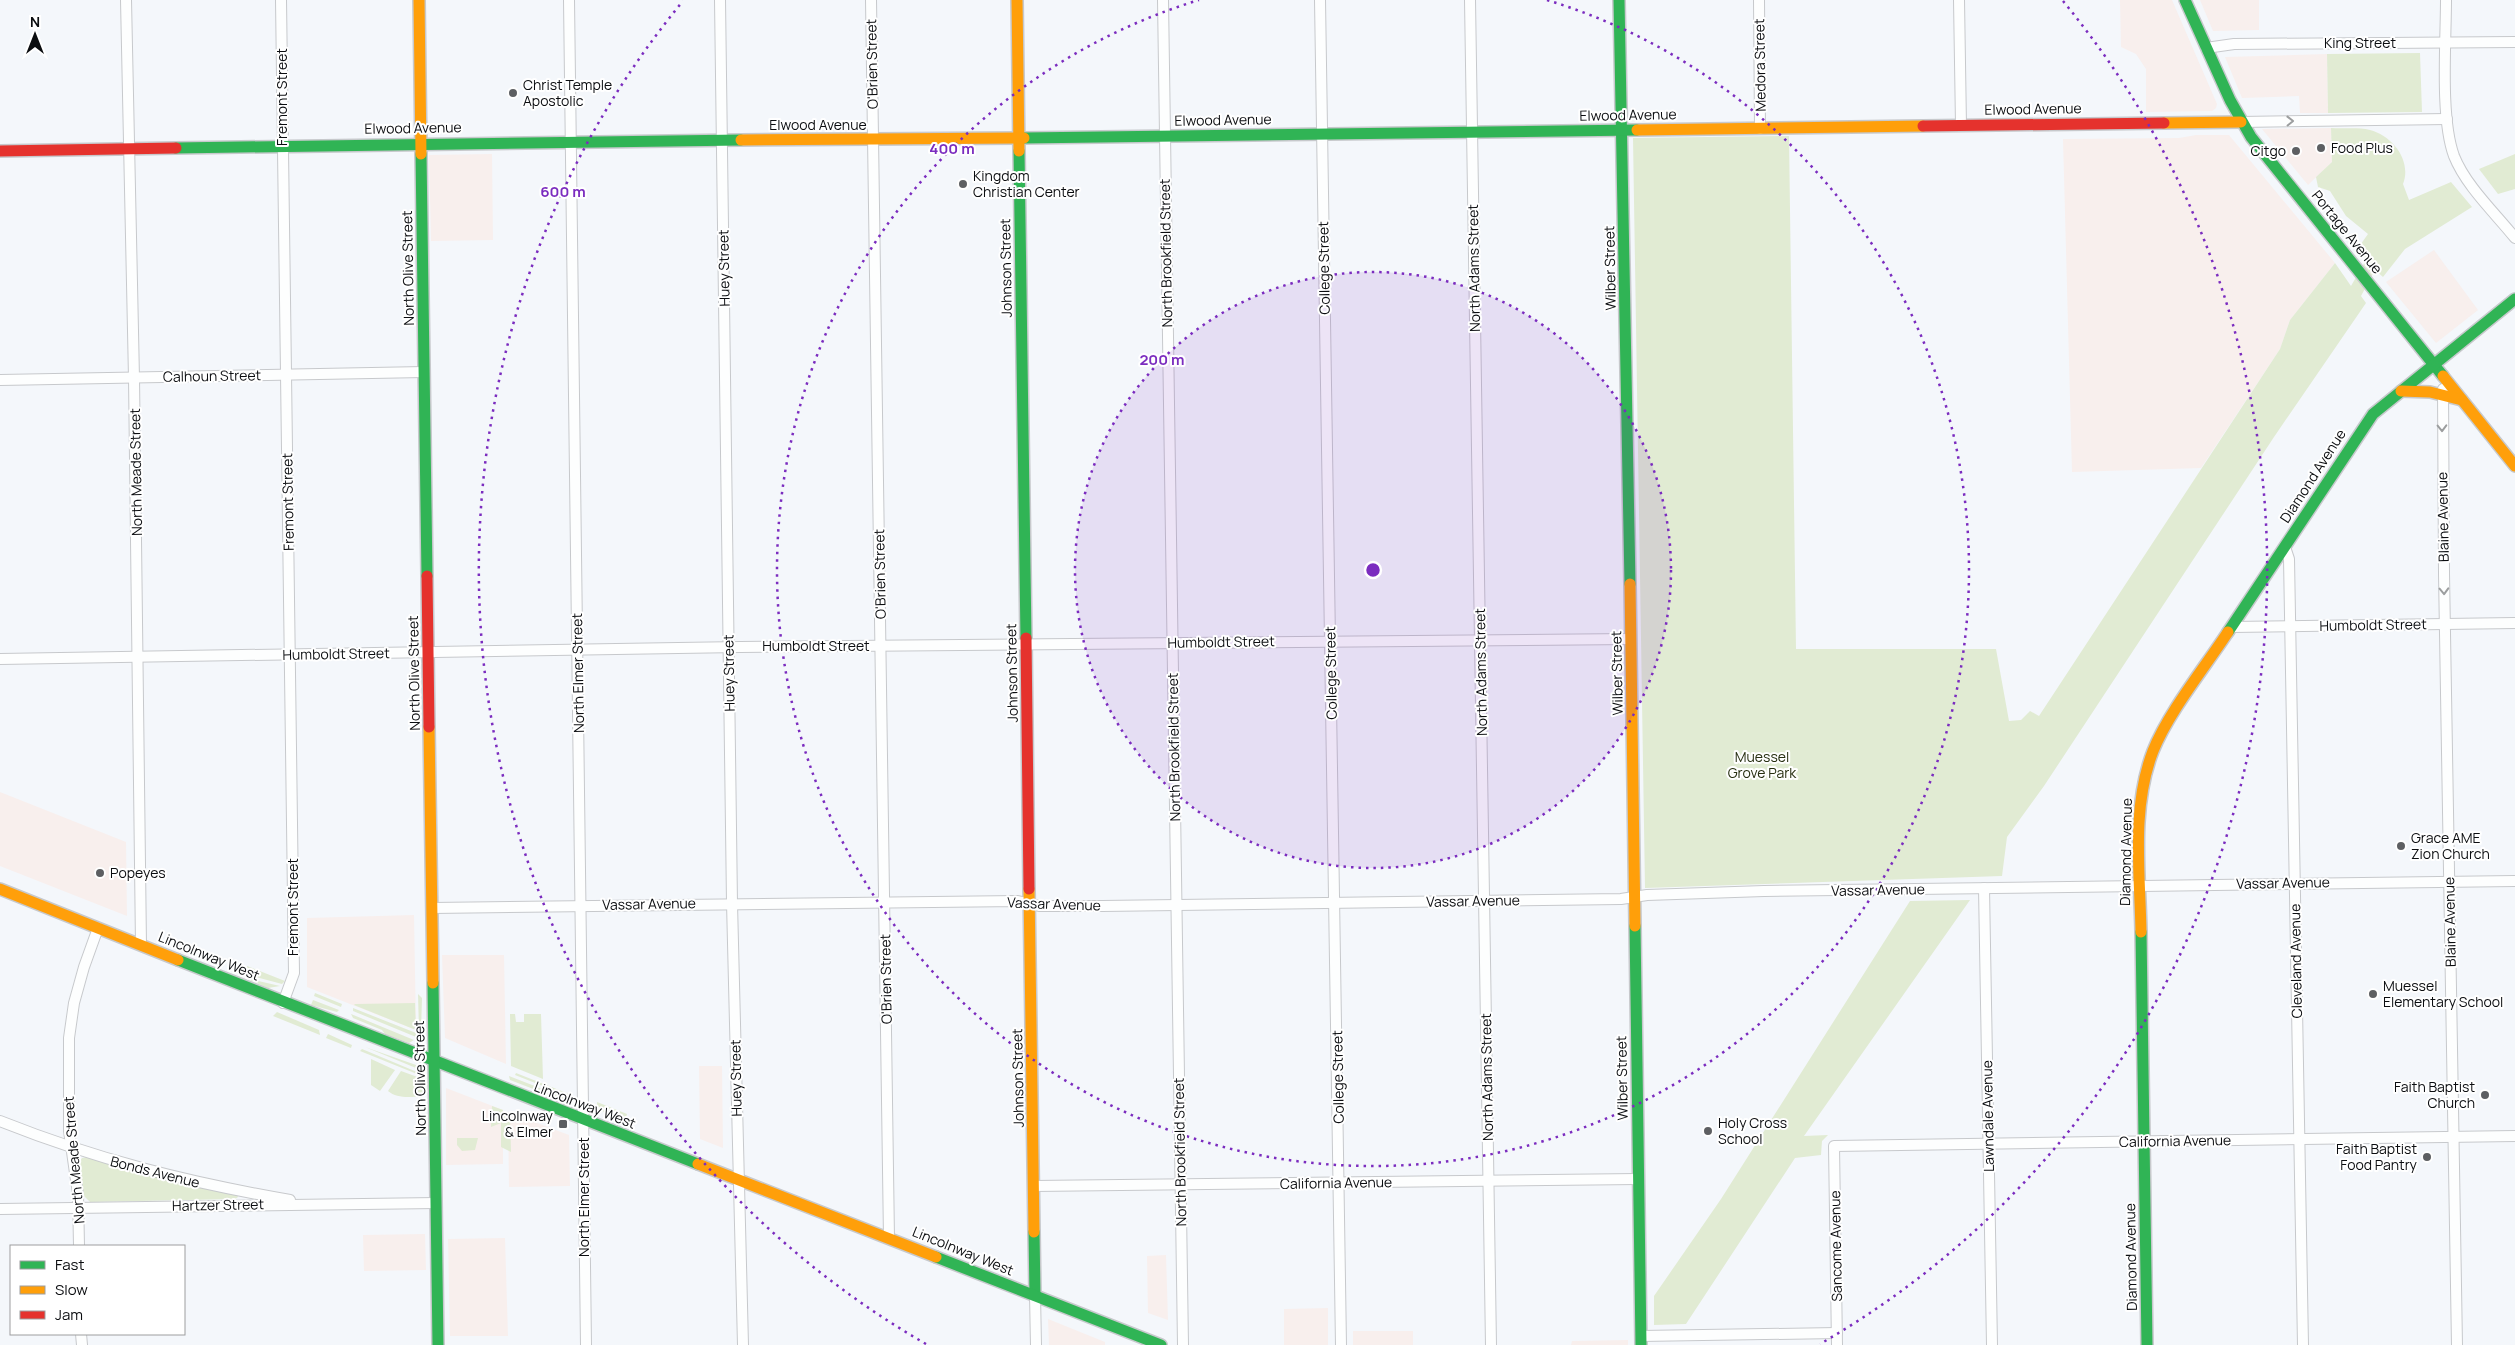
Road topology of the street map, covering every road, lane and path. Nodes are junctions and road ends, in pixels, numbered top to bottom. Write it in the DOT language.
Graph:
graph roads {
  1 [pos="126,0"];
  2 [pos="281,0"];
  3 [pos="419,0"];
  4 [pos="569,0"];
  5 [pos="720,0"];
  6 [pos="871,0"];
  7 [pos="1017,0"];
  8 [pos="1162,0"];
  9 [pos="1320,0"];
  10 [pos="1470,0"];
  11 [pos="1619,0"];
  12 [pos="1759,0"];
  13 [pos="1959,0"];
  14 [pos="2186,0"];
  15 [pos="2446,0"];
  16 [pos="2515,42"];
  17 [pos="2446,43"];
  18 [pos="2206,48"];
  19 [pos="2447,120"];
  20 [pos="2241,122"];
  21 [pos="1961,125"];
  22 [pos="1760,129"];
  23 [pos="1621,130"];
  24 [pos="1472,132"];
  25 [pos="1322,134"];
  26 [pos="1164,136"];
  27 [pos="1018,138"];
  28 [pos="874,140"];
  29 [pos="722,141"];
  30 [pos="421,143"];
  31 [pos="571,143"];
  32 [pos="283,146"];
  33 [pos="129,149"];
  34 [pos="0,152"];
  35 [pos="2515,238"];
  36 [pos="2515,299"];
  37 [pos="2434,364"];
  38 [pos="424,372"];
  39 [pos="286,375"];
  40 [pos="134,378"];
  41 [pos="0,380"];
  42 [pos="2446,380"];
  43 [pos="2401,391"];
  44 [pos="2442,394"];
  45 [pos="2462,400"];
  46 [pos="2515,466"];
  47 [pos="2285,547"];
  48 [pos="2515,623"];
  49 [pos="2445,624"];
  50 [pos="2289,626"];
  51 [pos="2232,627"];
  52 [pos="1631,638"];
  53 [pos="1481,639"];
  54 [pos="1330,641"];
  55 [pos="1172,643"];
  56 [pos="1027,644"];
  57 [pos="881,646"];
  58 [pos="729,647"];
  59 [pos="578,650"];
  60 [pos="429,652"];
  61 [pos="290,655"];
  62 [pos="138,657"];
  63 [pos="0,660"];
  64 [pos="2515,880"];
  65 [pos="2449,881"];
  66 [pos="2294,882"];
  67 [pos="2139,885"];
  68 [pos="1984,888"];
  69 [pos="0,889"];
  70 [pos="1635,897"];
  71 [pos="1484,901"];
  72 [pos="732,903"];
  73 [pos="885,903"];
  74 [pos="1334,903"];
  75 [pos="1030,904"];
  76 [pos="581,905"];
  77 [pos="1176,905"];
  78 [pos="432,908"];
  79 [pos="98,928"];
  80 [pos="141,945"];
  81 [pos="283,1003"];
  82 [pos="434,1062"];
  83 [pos="0,1121"];
  84 [pos="584,1121"];
  85 [pos="2515,1136"];
  86 [pos="2453,1137"];
  87 [pos="2299,1139"];
  88 [pos="2144,1141"];
  89 [pos="1988,1144"];
  90 [pos="1834,1146"];
  91 [pos="71,1148"];
  92 [pos="739,1178"];
  93 [pos="1638,1179"];
  94 [pos="1488,1181"];
  95 [pos="1339,1183"];
  96 [pos="1180,1184"];
  97 [pos="1034,1186"];
  98 [pos="436,1203"];
  99 [pos="316,1204"];
  100 [pos="79,1207"];
  101 [pos="0,1208"];
  102 [pos="889,1238"];
  103 [pos="80,1245"];
  104 [pos="1035,1295"];
  105 [pos="1837,1333"];
  106 [pos="1641,1341"];
  107 [pos="438,1345"];
  108 [pos="586,1345"];
  109 [pos="743,1345"];
  110 [pos="1036,1345"];
  111 [pos="1161,1345"];
  112 [pos="1183,1345"];
  113 [pos="1341,1345"];
  114 [pos="1491,1345"];
  115 [pos="1837,1345"];
  116 [pos="1992,1345"];
  117 [pos="2147,1345"];
  118 [pos="2303,1345"];
  119 [pos="2458,1345"];
  1 -- 33 [label="street, North Meade Street"];
  2 -- 32 [label="street, Fremont Street"];
  3 -- 30 [label="street, North Olive Street"];
  4 -- 31 [label="street, North Elmer Street"];
  5 -- 29 [label="street, Huey Street"];
  6 -- 28 [label="street, O'Brien Street"];
  7 -- 27 [label="street, Johnson Street"];
  8 -- 26 [label="street, North Brookfield Street"];
  9 -- 25 [label="street, College Street"];
  10 -- 24 [label="street, North Adams Street"];
  11 -- 23 [label="street, Wilber Street"];
  12 -- 22 [label="street, Medora Street"];
  13 -- 21 [label="street"];
  14 -- 18 [label="street, Portage Avenue"];
  15 -- 17 [label="street"];
  16 -- 17 [label="street, King Street"];
  17 -- 18 [label="street, King Street"];
  17 -- 19 [label="street"];
  18 -- 20 [label="street, Portage Avenue"];
  20 -- 19 [label="street, Elwood Avenue, one-way"];
  19 -- 35 [label="street"];
  20 -- 21 [label="street, Elwood Avenue"];
  20 -- 37 [label="street, Portage Avenue"];
  21 -- 22 [label="street, Elwood Avenue"];
  22 -- 23 [label="street, Elwood Avenue"];
  23 -- 24 [label="street, Elwood Avenue"];
  23 -- 52 [label="street, Wilber Street"];
  24 -- 25 [label="street, Elwood Avenue"];
  24 -- 53 [label="street, North Adams Street"];
  25 -- 26 [label="street, Elwood Avenue"];
  25 -- 54 [label="street, College Street"];
  26 -- 27 [label="street, Elwood Avenue"];
  26 -- 55 [label="street, North Brookfield Street"];
  27 -- 28 [label="street, Elwood Avenue"];
  27 -- 56 [label="street, Johnson Street"];
  28 -- 29 [label="street, Elwood Avenue"];
  28 -- 57 [label="street, O'Brien Street"];
  29 -- 31 [label="street, Elwood Avenue"];
  29 -- 58 [label="street, Huey Street"];
  30 -- 31 [label="street, Elwood Avenue"];
  30 -- 32 [label="street, Elwood Avenue"];
  30 -- 38 [label="street, North Olive Street"];
  31 -- 59 [label="street, North Elmer Street"];
  32 -- 33 [label="street, Elwood Avenue"];
  32 -- 39 [label="street, Fremont Street"];
  33 -- 34 [label="street, Elwood Avenue"];
  33 -- 40 [label="street, North Meade Street"];
  36 -- 37 [label="street, Diamond Avenue"];
  37 -- 42 [label="street, Portage Avenue"];
  37 -- 43 [label="street, Diamond Avenue"];
  38 -- 39 [label="street, Calhoun Street"];
  38 -- 60 [label="street, North Olive Street"];
  39 -- 40 [label="street, Calhoun Street"];
  39 -- 61 [label="street, Fremont Street"];
  40 -- 41 [label="street, Calhoun Street"];
  40 -- 62 [label="street, North Meade Street"];
  42 -- 44 [label="street, Blaine Avenue"];
  42 -- 45 [label="street, Portage Avenue"];
  43 -- 44 [label="street"];
  43 -- 47 [label="street, Diamond Avenue"];
  44 -- 45 [label="street"];
  44 -- 49 [label="street, Blaine Avenue, one-way"];
  45 -- 46 [label="street, Portage Avenue"];
  47 -- 50 [label="street, Cleveland Avenue"];
  47 -- 51 [label="street, Diamond Avenue"];
  48 -- 49 [label="street, Humboldt Street"];
  49 -- 50 [label="street, Humboldt Street"];
  49 -- 65 [label="street, Blaine Avenue"];
  50 -- 51 [label="street, Humboldt Street"];
  50 -- 66 [label="street, Cleveland Avenue"];
  51 -- 67 [label="street, Diamond Avenue"];
  52 -- 53 [label="street, Humboldt Street"];
  52 -- 70 [label="street, Wilber Street"];
  53 -- 54 [label="street, Humboldt Street"];
  53 -- 71 [label="street, North Adams Street"];
  54 -- 55 [label="street, Humboldt Street"];
  54 -- 74 [label="street, College Street"];
  55 -- 56 [label="street, Humboldt Street"];
  55 -- 77 [label="street, North Brookfield Street"];
  56 -- 57 [label="street, Humboldt Street"];
  56 -- 75 [label="street, Johnson Street"];
  57 -- 58 [label="street, Humboldt Street"];
  57 -- 73 [label="street, O'Brien Street"];
  58 -- 59 [label="street, Humboldt Street"];
  58 -- 72 [label="street, Huey Street"];
  59 -- 60 [label="street, Humboldt Street"];
  59 -- 76 [label="street, North Elmer Street"];
  60 -- 61 [label="street, Humboldt Street"];
  60 -- 78 [label="street, North Olive Street"];
  61 -- 62 [label="street, Humboldt Street"];
  61 -- 81 [label="street, Fremont Street"];
  62 -- 63 [label="street, Humboldt Street"];
  62 -- 80 [label="street, North Meade Street"];
  64 -- 65 [label="street, Vassar Avenue"];
  65 -- 66 [label="street, Vassar Avenue"];
  65 -- 86 [label="street, Blaine Avenue"];
  66 -- 67 [label="street, Vassar Avenue"];
  66 -- 87 [label="street, Cleveland Avenue"];
  67 -- 68 [label="street, Vassar Avenue"];
  67 -- 88 [label="street, Diamond Avenue"];
  68 -- 70 [label="street, Vassar Avenue"];
  68 -- 89 [label="street, Lawndale Avenue"];
  69 -- 79 [label="street, Lincolnway West"];
  70 -- 71 [label="street, Vassar Avenue"];
  70 -- 93 [label="street, Wilber Street"];
  71 -- 74 [label="street, Vassar Avenue"];
  71 -- 94 [label="street, North Adams Street"];
  72 -- 73 [label="street, Vassar Avenue"];
  72 -- 76 [label="street, Vassar Avenue"];
  72 -- 92 [label="street, Huey Street"];
  73 -- 75 [label="street, Vassar Avenue"];
  73 -- 102 [label="street, O'Brien Street"];
  74 -- 77 [label="street, Vassar Avenue"];
  74 -- 95 [label="street, College Street"];
  75 -- 77 [label="street, Vassar Avenue"];
  75 -- 97 [label="street, Johnson Street"];
  76 -- 78 [label="street, Vassar Avenue"];
  76 -- 84 [label="street, North Elmer Street"];
  77 -- 96 [label="street, North Brookfield Street"];
  78 -- 82 [label="street, North Olive Street"];
  79 -- 80 [label="street, Lincolnway West"];
  79 -- 91 [label="street, North Meade Street"];
  80 -- 81 [label="street, Lincolnway West"];
  81 -- 82 [label="street, Lincolnway West"];
  82 -- 84 [label="street, Lincolnway West"];
  82 -- 98 [label="street, North Olive Street"];
  83 -- 91 [label="street, Bonds Avenue"];
  84 -- 92 [label="street, Lincolnway West"];
  84 -- 108 [label="street, North Elmer Street"];
  85 -- 86 [label="street, California Avenue"];
  86 -- 87 [label="street, California Avenue"];
  86 -- 119 [label="street, Blaine Avenue"];
  87 -- 88 [label="street, California Avenue"];
  87 -- 118 [label="street, Cleveland Avenue"];
  88 -- 89 [label="street, California Avenue"];
  88 -- 117 [label="street, Diamond Avenue"];
  89 -- 90 [label="street, California Avenue"];
  89 -- 116 [label="street, Lawndale Avenue"];
  90 -- 105 [label="street, Sancome Avenue"];
  91 -- 99 [label="street, Bonds Avenue"];
  91 -- 100 [label="street, North Meade Street"];
  92 -- 102 [label="street, Lincolnway West"];
  92 -- 109 [label="street, Huey Street"];
  93 -- 94 [label="street, California Avenue"];
  93 -- 106 [label="street, Wilber Street"];
  94 -- 95 [label="street, California Avenue"];
  94 -- 114 [label="street, North Adams Street"];
  95 -- 96 [label="street, California Avenue"];
  95 -- 113 [label="street, College Street"];
  96 -- 97 [label="street, California Avenue"];
  96 -- 112 [label="street, North Brookfield Street"];
  97 -- 104 [label="street, Johnson Street"];
  98 -- 99 [label="street, Hartzer Street"];
  98 -- 107 [label="street, North Olive Street"];
  99 -- 100 [label="street, Hartzer Street"];
  100 -- 101 [label="street, Hartzer Street"];
  100 -- 103 [label="street, North Meade Street"];
  102 -- 104 [label="street, Lincolnway West"];
  104 -- 110 [label="street, Johnson Street"];
  104 -- 111 [label="street, Lincolnway West"];
  105 -- 106 [label="street"];
  105 -- 115 [label="street, Sancome Avenue"];
}
